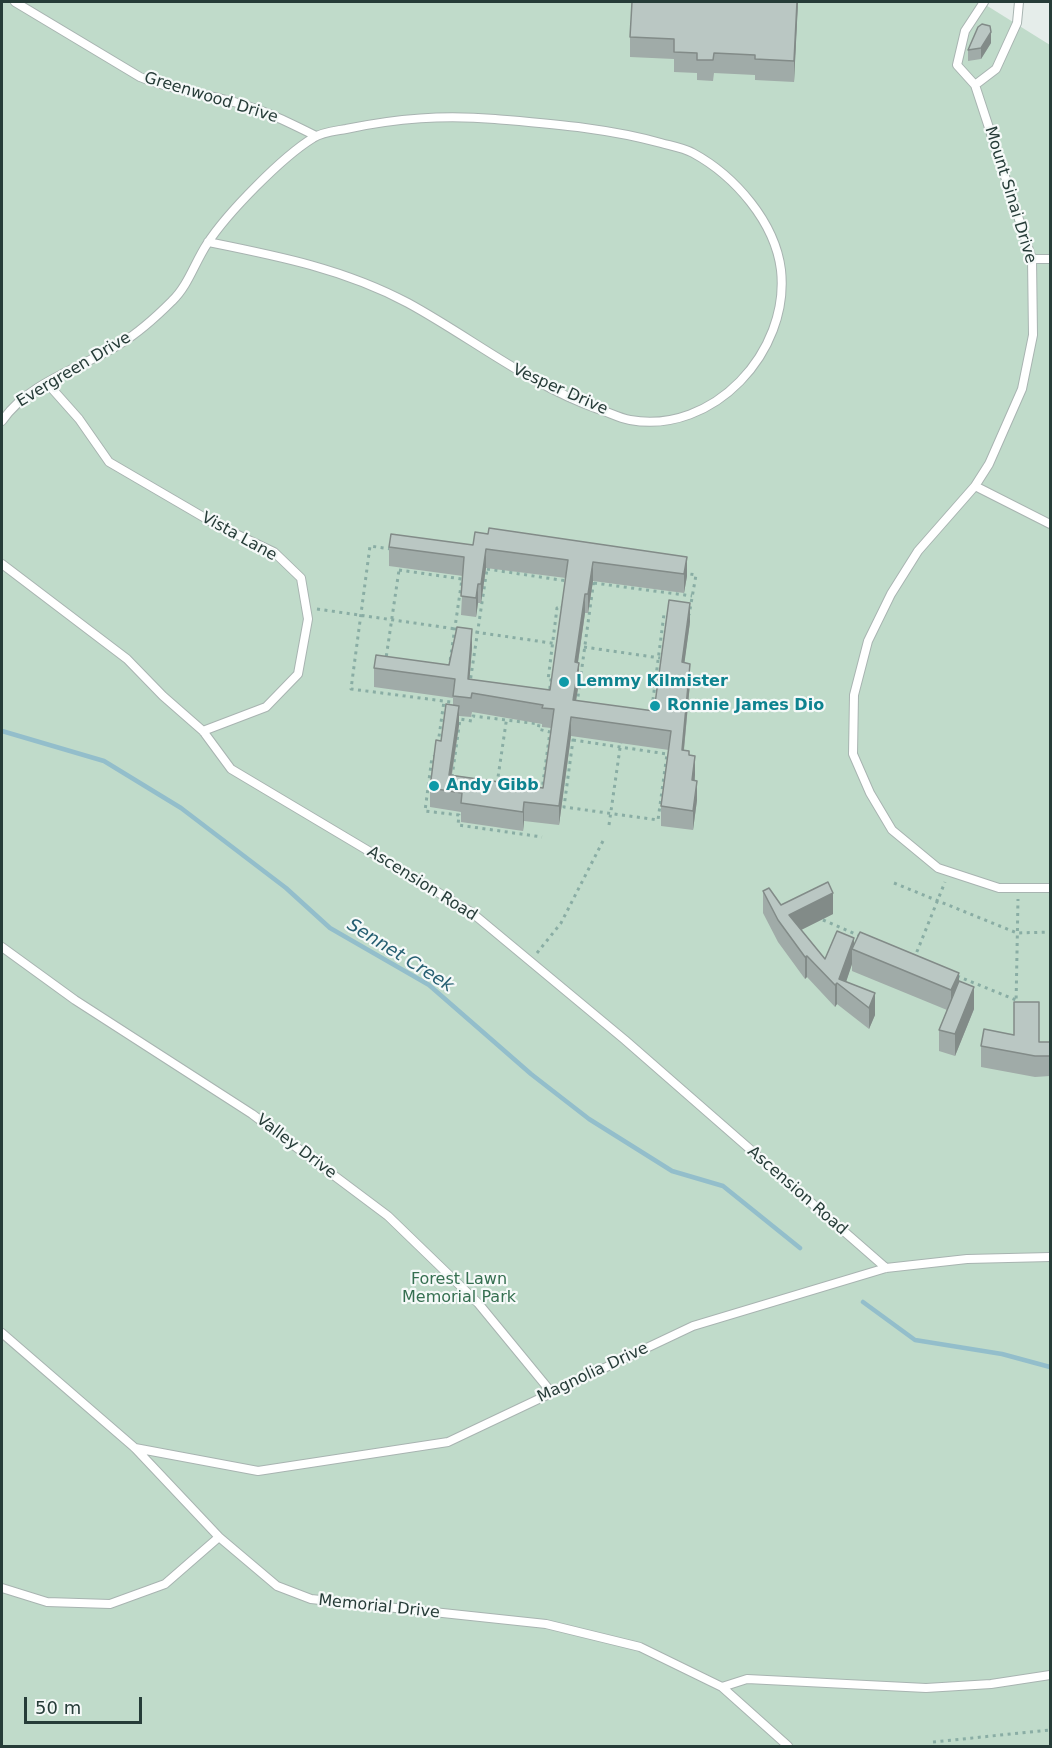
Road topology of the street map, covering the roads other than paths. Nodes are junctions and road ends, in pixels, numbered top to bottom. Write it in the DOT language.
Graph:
graph roads {
  1 [pos="15,2"];
  2 [pos="984,2"];
  3 [pos="1019,2"];
  4 [pos="975,85"];
  5 [pos="316,135"];
  6 [pos="208,242"];
  7 [pos="1032,259"];
  8 [pos="1050,259"];
  9 [pos="47,382"];
  10 [pos="2,421"];
  11 [pos="975,486"];
  12 [pos="1050,524"];
  13 [pos="2,564"];
  14 [pos="203,731"];
  15 [pos="1050,888"];
  16 [pos="2,947"];
  17 [pos="1050,1257"];
  18 [pos="886,1268"];
  19 [pos="2,1333"];
  20 [pos="552,1393"];
  21 [pos="135,1448"];
  22 [pos="219,1537"];
  23 [pos="2,1588"];
  24 [pos="1050,1675"];
  25 [pos="722,1687"];
  26 [pos="788,1746"];
  1 -- 5 [label="lane, Greenwood Drive"];
  2 -- 4 [label="lane, Mount Sinai Drive"];
  3 -- 4 [label="lane"];
  4 -- 7 [label="lane, Mount Sinai Drive"];
  5 -- 6 [label="lane, Evergreen Drive"];
  5 -- 6 [label="lane, Vesper Drive"];
  6 -- 9 [label="lane, Evergreen Drive"];
  7 -- 8 [label="lane"];
  7 -- 11 [label="lane, Mount Sinai Drive"];
  9 -- 10 [label="lane, Evergreen Drive"];
  9 -- 14 [label="lane, Vista Lane"];
  11 -- 12 [label="lane"];
  11 -- 15 [label="lane, Mount Sinai Drive"];
  13 -- 14 [label="lane, Ascension Road"];
  14 -- 18 [label="lane, Ascension Road"];
  16 -- 20 [label="lane, Valley Drive"];
  17 -- 18 [label="lane, Magnolia Drive"];
  18 -- 20 [label="lane, Magnolia Drive"];
  19 -- 21 [label="lane, Memorial Drive"];
  20 -- 21 [label="lane, Magnolia Drive"];
  21 -- 22 [label="lane, Memorial Drive"];
  22 -- 23 [label="lane"];
  22 -- 25 [label="lane, Memorial Drive"];
  24 -- 25 [label="lane"];
  25 -- 26 [label="lane, Memorial Drive"];
}
